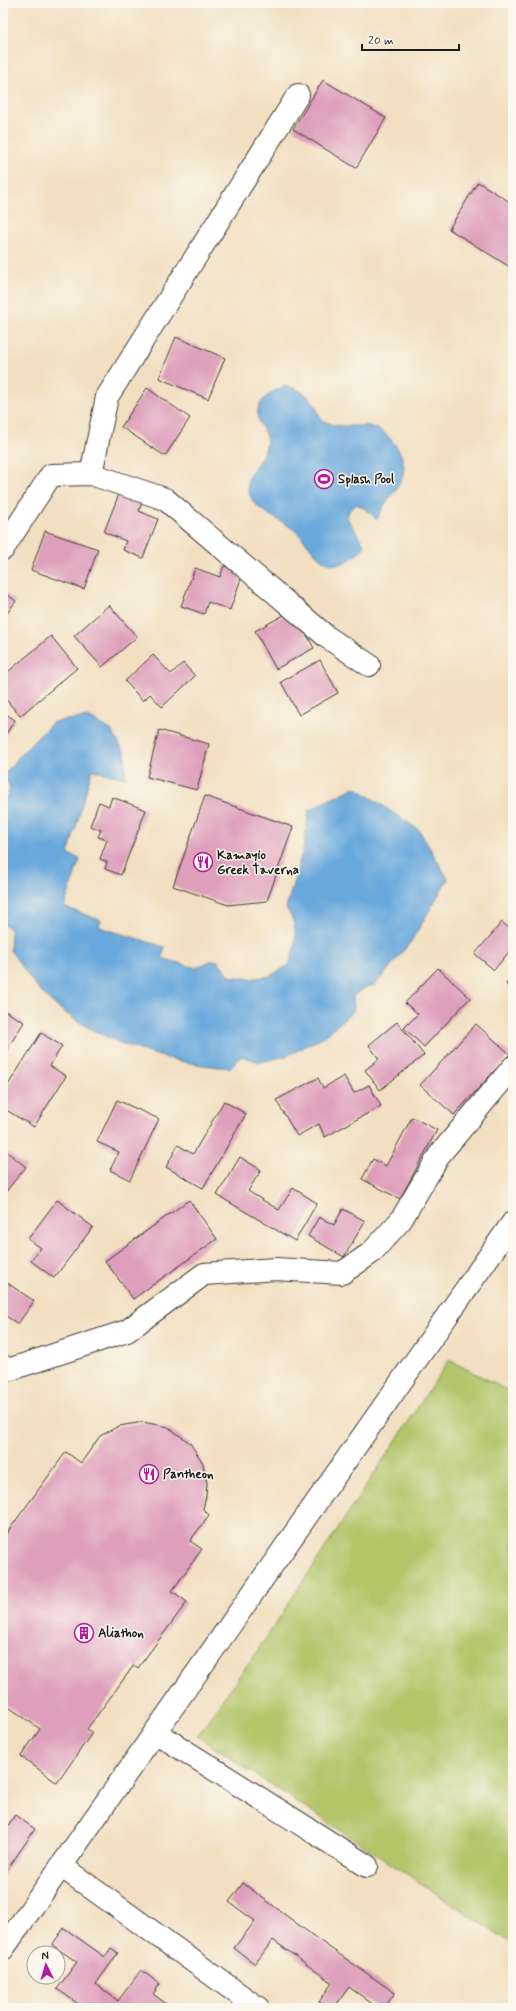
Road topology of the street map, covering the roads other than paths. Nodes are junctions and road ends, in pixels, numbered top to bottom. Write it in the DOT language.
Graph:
graph roads {
  1 [pos="298,95"];
  2 [pos="91,474"];
  3 [pos="3,549"];
  4 [pos="369,665"];
  5 [pos="513,1066"];
  6 [pos="513,1222"];
  7 [pos="3,1366"];
  8 [pos="155,1732"];
  9 [pos="61,1866"];
  10 [pos="367,1866"];
  11 [pos="3,1949"];
  12 [pos="258,2008"];
  1 -- 2 [label="street"];
  2 -- 3 [label="street"];
  2 -- 4 [label="street"];
  5 -- 7 [label="street"];
  6 -- 8 [label="street"];
  8 -- 9 [label="street"];
  8 -- 10 [label="street"];
  9 -- 11 [label="street"];
  9 -- 12 [label="street"];
}
